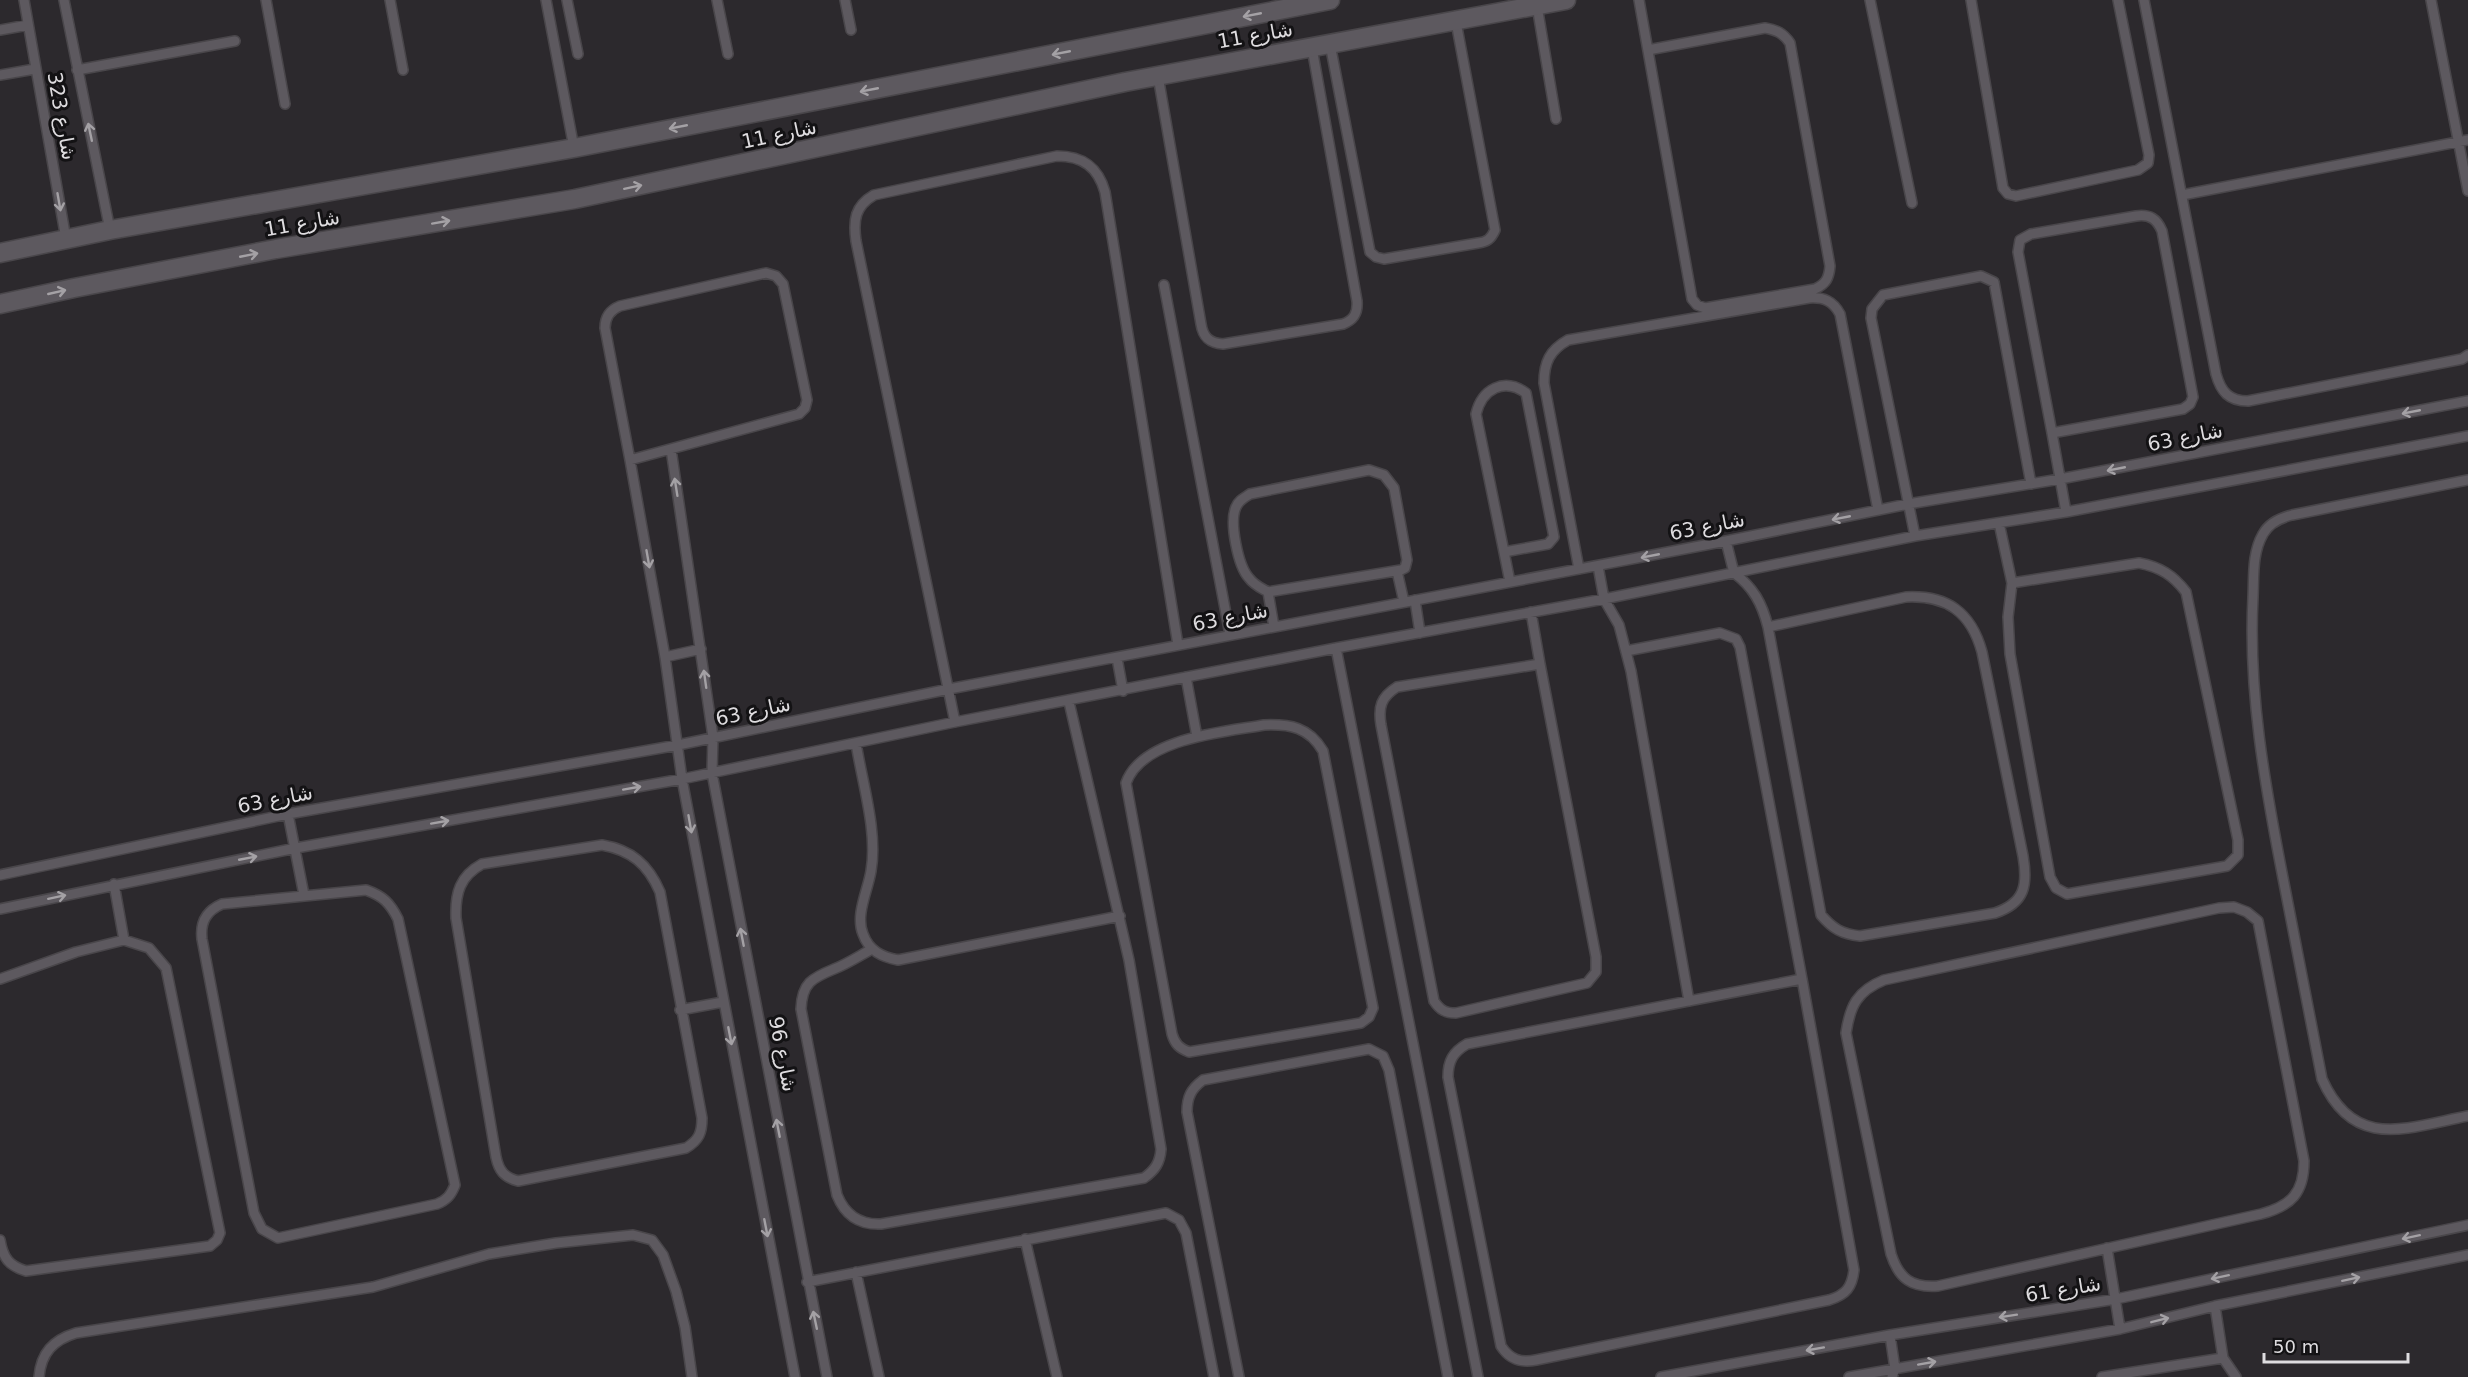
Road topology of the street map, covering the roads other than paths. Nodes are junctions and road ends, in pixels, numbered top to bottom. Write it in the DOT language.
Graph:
graph roads {
  1 [pos="24,0"];
  2 [pos="64,0"];
  3 [pos="266,0"];
  4 [pos="390,0"];
  5 [pos="546,0"];
  6 [pos="567,0"];
  7 [pos="717,0"];
  8 [pos="845,0"];
  9 [pos="1330,0"];
  10 [pos="1566,0"];
  11 [pos="1639,0"];
  12 [pos="1870,0"];
  13 [pos="1971,0"];
  14 [pos="2118,0"];
  15 [pos="2144,0"];
  16 [pos="2432,0"];
  17 [pos="1536,6"];
  18 [pos="1456,22"];
  19 [pos="28,25"];
  20 [pos="0,30"];
  21 [pos="851,30"];
  22 [pos="235,41"];
  23 [pos="1330,44"];
  24 [pos="1312,48"];
  25 [pos="1648,50"];
  26 [pos="578,54"];
  27 [pos="728,54"];
  28 [pos="35,69"];
  29 [pos="77,70"];
  30 [pos="403,70"];
  31 [pos="0,75"];
  32 [pos="1158,76"];
  33 [pos="285,105"];
  34 [pos="1556,119"];
  35 [pos="2463,141"];
  36 [pos="574,148"];
  37 [pos="2468,191"];
  38 [pos="2182,195"];
  39 [pos="1912,203"];
  40 [pos="110,230"];
  41 [pos="66,239"];
  42 [pos="0,252"];
  43 [pos="1164,285"];
  44 [pos="0,304"];
  45 [pos="2468,355"];
  46 [pos="2468,401"];
  47 [pos="2052,433"];
  48 [pos="2468,435"];
  49 [pos="670,449"];
  50 [pos="630,460"];
  51 [pos="2060,479"];
  52 [pos="2468,480"];
  53 [pos="2031,484"];
  54 [pos="1908,504"];
  55 [pos="1878,510"];
  56 [pos="2066,512"];
  57 [pos="1999,523"];
  58 [pos="1915,536"];
  59 [pos="1726,541"];
  60 [pos="1504,552"];
  61 [pos="1598,566"];
  62 [pos="1580,569"];
  63 [pos="1398,571"];
  64 [pos="1734,573"];
  65 [pos="1510,582"];
  66 [pos="2012,583"];
  67 [pos="1268,592"];
  68 [pos="1604,599"];
  69 [pos="1415,600"];
  70 [pos="1404,602"];
  71 [pos="1531,612"];
  72 [pos="1274,627"];
  73 [pos="1768,627"];
  74 [pos="1420,633"];
  75 [pos="1230,635"];
  76 [pos="1178,645"];
  77 [pos="1336,648"];
  78 [pos="701,649"];
  79 [pos="1626,651"];
  80 [pos="665,657"];
  81 [pos="1117,658"];
  82 [pos="1540,664"];
  83 [pos="1186,677"];
  84 [pos="950,689"];
  85 [pos="1123,691"];
  86 [pos="1069,702"];
  87 [pos="956,722"];
  88 [pos="713,737"];
  89 [pos="1197,737"];
  90 [pos="856,742"];
  91 [pos="678,745"];
  92 [pos="712,773"];
  93 [pos="682,779"];
  94 [pos="288,814"];
  95 [pos="296,848"];
  96 [pos="0,875"];
  97 [pos="114,884"];
  98 [pos="304,895"];
  99 [pos="0,909"];
  100 [pos="1120,916"];
  101 [pos="124,940"];
  102 [pos="872,950"];
  103 [pos="0,979"];
  104 [pos="1802,979"];
  105 [pos="1689,1001"];
  106 [pos="723,1002"];
  107 [pos="680,1010"];
  108 [pos="2468,1116"];
  109 [pos="2468,1225"];
  110 [pos="1025,1239"];
  111 [pos="0,1240"];
  112 [pos="2107,1248"];
  113 [pos="2468,1255"];
  114 [pos="856,1272"];
  115 [pos="807,1282"];
  116 [pos="2116,1299"];
  117 [pos="2215,1306"];
  118 [pos="2121,1329"];
  119 [pos="1890,1335"];
  120 [pos="2223,1359"];
  121 [pos="1894,1373"];
  122 [pos="39,1377"];
  123 [pos="692,1377"];
  124 [pos="795,1377"];
  125 [pos="827,1377"];
  126 [pos="879,1377"];
  127 [pos="1057,1377"];
  128 [pos="1214,1377"];
  129 [pos="1239,1377"];
  130 [pos="1448,1377"];
  131 [pos="1478,1377"];
  132 [pos="1661,1377"];
  133 [pos="1849,1377"];
  134 [pos="2102,1377"];
  135 [pos="2236,1377"];
  1 -- 19 [label="lane, شارع 323"];
  2 -- 29 [label="lane, شارع 323"];
  3 -- 33 [label="lane"];
  4 -- 30 [label="lane"];
  5 -- 36 [label="lane"];
  6 -- 26 [label="lane"];
  7 -- 27 [label="lane"];
  8 -- 21 [label="lane"];
  9 -- 36 [label="street, شارع 11, one-way"];
  10 -- 17 [label="street, شارع 11"];
  11 -- 25 [label="lane"];
  12 -- 39 [label="lane"];
  13 -- 14 [label="lane"];
  15 -- 38 [label="lane"];
  16 -- 35 [label="lane"];
  17 -- 18 [label="street, شارع 11"];
  17 -- 34 [label="lane"];
  18 -- 23 [label="street, شارع 11"];
  18 -- 23 [label="lane"];
  19 -- 20 [label="lane"];
  19 -- 28 [label="lane, شارع 323"];
  22 -- 29 [label="lane"];
  23 -- 24 [label="street, شارع 11"];
  24 -- 32 [label="street, شارع 11"];
  24 -- 32 [label="lane"];
  25 -- 25 [label="lane"];
  28 -- 31 [label="lane"];
  28 -- 41 [label="lane, شارع 323, one-way"];
  40 -- 29 [label="lane, شارع 323, one-way"];
  44 -- 32 [label="street, شارع 11, one-way"];
  35 -- 37 [label="lane"];
  35 -- 38 [label="lane"];
  36 -- 40 [label="street, شارع 11"];
  38 -- 45 [label="lane"];
  40 -- 41 [label="street, شارع 11"];
  41 -- 42 [label="street, شارع 11"];
  43 -- 75 [label="lane"];
  46 -- 51 [label="lane, شارع 63, one-way"];
  47 -- 47 [label="lane"];
  47 -- 51 [label="lane"];
  48 -- 56 [label="lane"];
  49 -- 50 [label="lane"];
  49 -- 50 [label="lane"];
  78 -- 49 [label="lane, شارع 96, one-way"];
  50 -- 80 [label="lane, one-way"];
  51 -- 53 [label="lane, شارع 63"];
  51 -- 56 [label="lane"];
  52 -- 108 [label="lane"];
  53 -- 54 [label="lane, شارع 63"];
  53 -- 54 [label="lane"];
  54 -- 55 [label="lane, شارع 63"];
  54 -- 58 [label="lane"];
  55 -- 59 [label="lane, شارع 63, one-way"];
  55 -- 62 [label="lane"];
  56 -- 57 [label="lane"];
  57 -- 58 [label="lane"];
  57 -- 66 [label="lane"];
  58 -- 64 [label="lane"];
  59 -- 61 [label="lane, شارع 63, one-way"];
  59 -- 64 [label="lane"];
  60 -- 60 [label="lane"];
  60 -- 65 [label="lane"];
  61 -- 62 [label="lane, شارع 63"];
  61 -- 68 [label="lane"];
  62 -- 65 [label="lane, شارع 63"];
  63 -- 67 [label="lane"];
  63 -- 67 [label="lane"];
  63 -- 70 [label="lane"];
  64 -- 68 [label="lane"];
  64 -- 73 [label="lane"];
  65 -- 69 [label="lane, شارع 63"];
  66 -- 66 [label="lane"];
  67 -- 72 [label="lane"];
  68 -- 71 [label="lane"];
  68 -- 79 [label="lane"];
  69 -- 70 [label="lane, شارع 63"];
  69 -- 74 [label="lane"];
  70 -- 72 [label="lane, شارع 63"];
  71 -- 74 [label="lane"];
  71 -- 82 [label="lane"];
  72 -- 75 [label="lane, شارع 63"];
  73 -- 73 [label="lane"];
  74 -- 77 [label="lane"];
  75 -- 76 [label="lane, شارع 63"];
  76 -- 81 [label="lane, شارع 63"];
  76 -- 84 [label="lane"];
  77 -- 83 [label="lane"];
  77 -- 131 [label="lane"];
  78 -- 80 [label="lane"];
  88 -- 78 [label="lane, شارع 96, one-way"];
  79 -- 104 [label="lane"];
  79 -- 105 [label="lane"];
  80 -- 91 [label="lane"];
  81 -- 84 [label="lane, شارع 63"];
  81 -- 85 [label="lane"];
  82 -- 82 [label="lane"];
  83 -- 85 [label="lane"];
  83 -- 89 [label="lane"];
  84 -- 87 [label="lane"];
  84 -- 88 [label="lane, شارع 63"];
  85 -- 86 [label="lane"];
  86 -- 87 [label="lane"];
  86 -- 100 [label="lane"];
  87 -- 90 [label="lane"];
  88 -- 91 [label="lane, شارع 63"];
  88 -- 92 [label="lane, شارع 96"];
  89 -- 89 [label="lane"];
  90 -- 92 [label="lane"];
  90 -- 102 [label="lane"];
  91 -- 93 [label="lane"];
  91 -- 94 [label="lane, شارع 63"];
  92 -- 93 [label="lane"];
  115 -- 92 [label="lane, شارع 96, one-way"];
  95 -- 93 [label="lane, one-way"];
  93 -- 106 [label="lane, one-way"];
  94 -- 95 [label="lane"];
  94 -- 96 [label="lane, شارع 63"];
  97 -- 95 [label="lane, one-way"];
  95 -- 98 [label="lane"];
  99 -- 97 [label="lane, one-way"];
  97 -- 101 [label="lane"];
  98 -- 98 [label="lane"];
  100 -- 102 [label="lane"];
  100 -- 102 [label="lane"];
  101 -- 103 [label="lane"];
  101 -- 111 [label="lane"];
  104 -- 105 [label="lane"];
  104 -- 105 [label="lane"];
  106 -- 107 [label="lane"];
  106 -- 124 [label="lane, one-way"];
  107 -- 107 [label="lane"];
  109 -- 116 [label="lane, شارع 61, one-way"];
  110 -- 114 [label="lane"];
  110 -- 127 [label="lane"];
  110 -- 128 [label="lane"];
  112 -- 112 [label="lane"];
  112 -- 116 [label="lane"];
  117 -- 113 [label="lane, one-way"];
  114 -- 115 [label="lane"];
  114 -- 126 [label="lane"];
  125 -- 115 [label="lane, شارع 96, one-way"];
  116 -- 118 [label="lane"];
  116 -- 119 [label="lane, شارع 61, one-way"];
  118 -- 117 [label="lane, one-way"];
  117 -- 120 [label="lane"];
  121 -- 118 [label="lane, one-way"];
  119 -- 121 [label="lane"];
  119 -- 132 [label="lane, شارع 61, one-way"];
  120 -- 134 [label="lane"];
  120 -- 135 [label="lane"];
  121 -- 133 [label="lane"];
  122 -- 123 [label="lane"];
  129 -- 130 [label="lane"];
}
